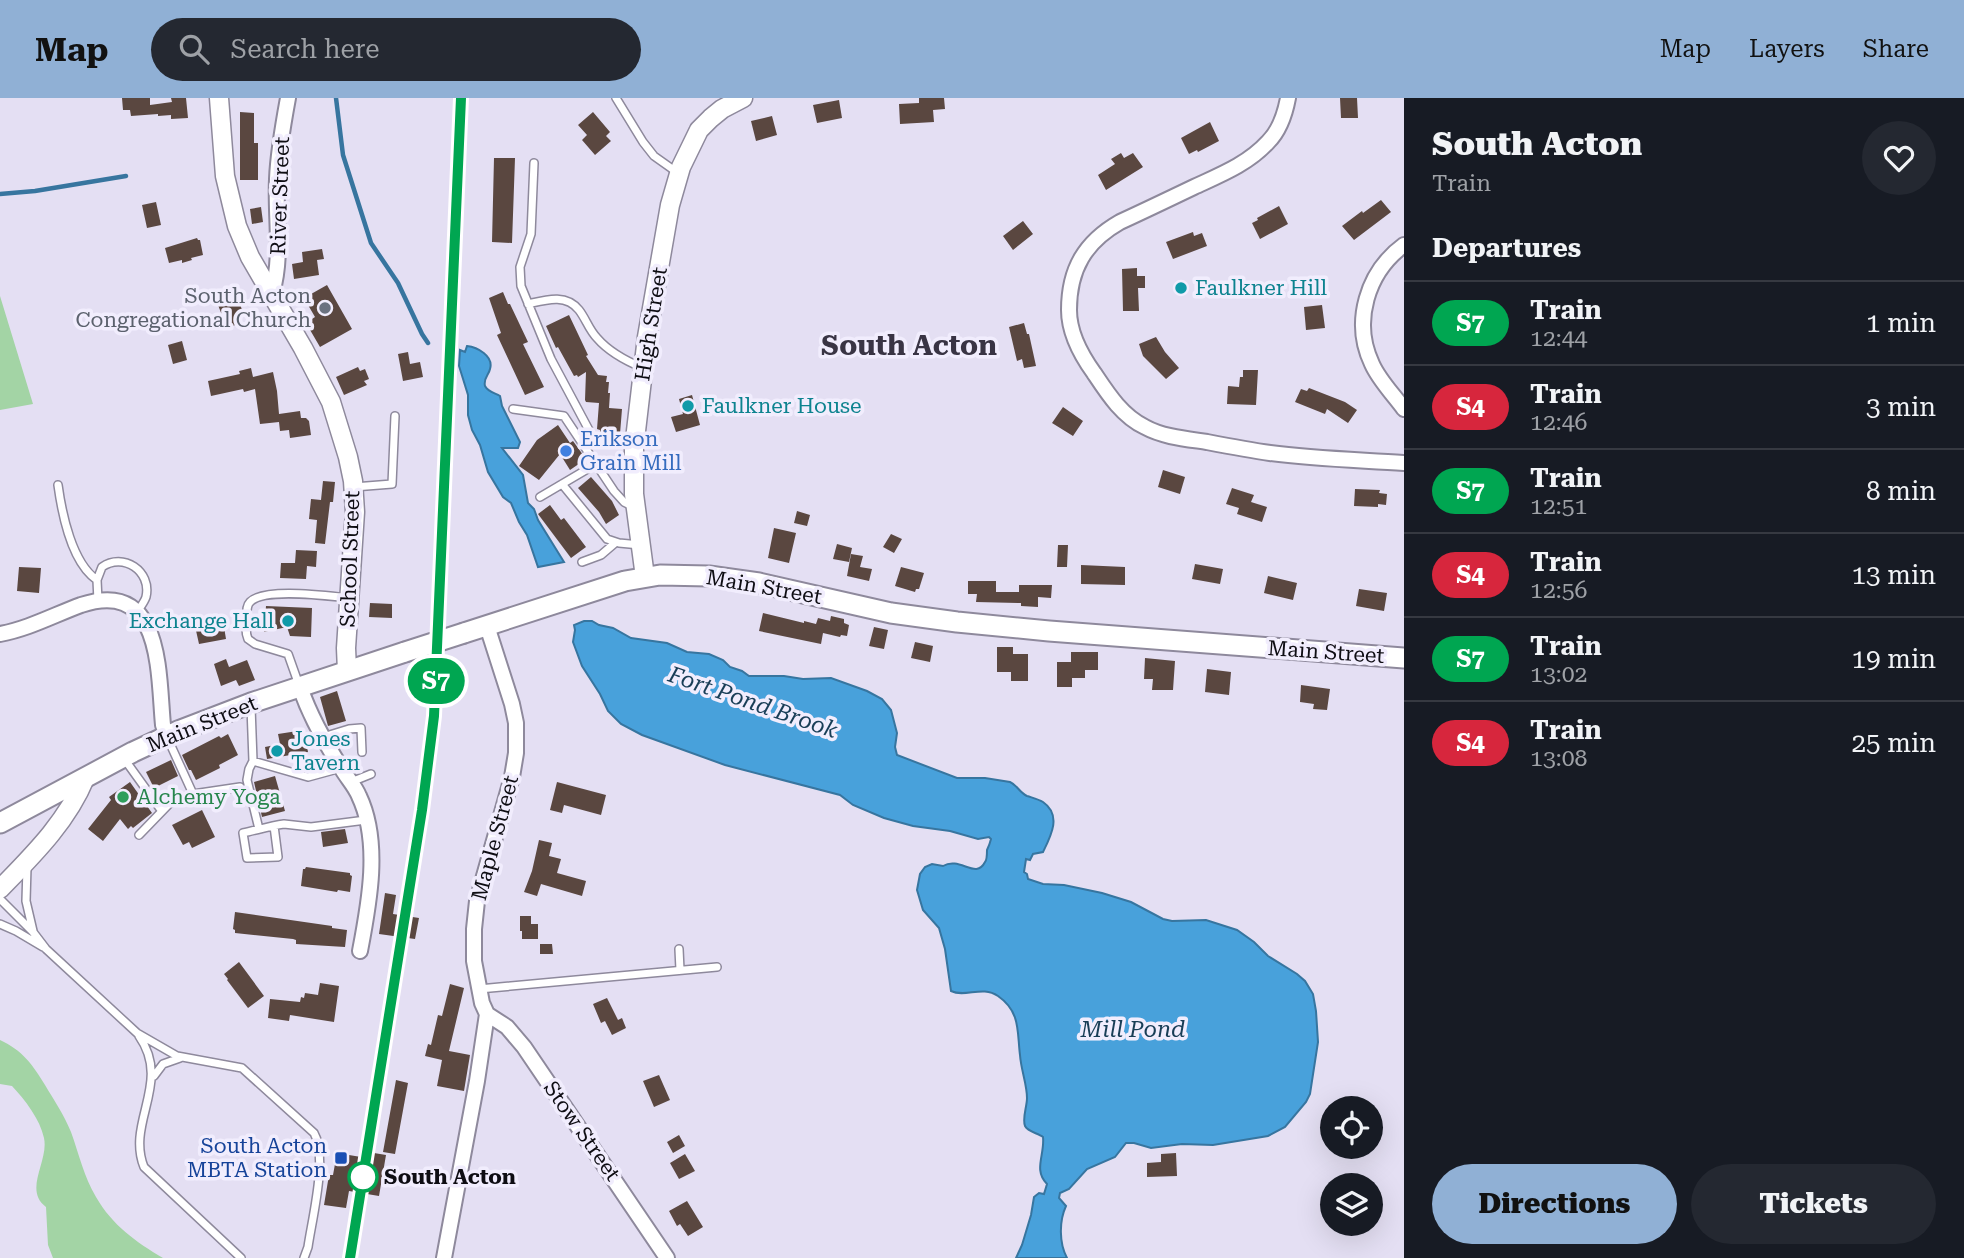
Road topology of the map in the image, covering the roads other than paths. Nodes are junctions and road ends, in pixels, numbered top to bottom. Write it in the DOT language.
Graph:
graph roads {
  1 [pos="219,98"];
  2 [pos="288,98"];
  3 [pos="616,98"];
  4 [pos="743,98"];
  5 [pos="1287,98"];
  6 [pos="534,163"];
  7 [pos="679,173"];
  8 [pos="1404,245"];
  9 [pos="272,293"];
  10 [pos="528,304"];
  11 [pos="643,369"];
  12 [pos="1404,409"];
  13 [pos="513,410"];
  14 [pos="395,415"];
  15 [pos="590,432"];
  16 [pos="1404,463"];
  17 [pos="596,464"];
  18 [pos="562,484"];
  19 [pos="58,485"];
  20 [pos="353,487"];
  21 [pos="540,497"];
  22 [pos="636,507"];
  23 [pos="615,543"];
  24 [pos="641,545"];
  25 [pos="582,562"];
  26 [pos="645,577"];
  27 [pos="97,580"];
  28 [pos="349,598"];
  29 [pos="99,601"];
  30 [pos="137,612"];
  31 [pos="487,626"];
  32 [pos="0,634"];
  33 [pos="1404,658"];
  34 [pos="347,671"];
  35 [pos="300,687"];
  36 [pos="251,703"];
  37 [pos="167,736"];
  38 [pos="323,737"];
  39 [pos="362,752"];
  40 [pos="124,757"];
  41 [pos="253,761"];
  42 [pos="341,768"];
  43 [pos="371,774"];
  44 [pos="85,778"];
  45 [pos="350,782"];
  46 [pos="240,787"];
  47 [pos="193,794"];
  48 [pos="161,810"];
  49 [pos="366,820"];
  50 [pos="0,823"];
  51 [pos="274,825"];
  52 [pos="259,829"];
  53 [pos="139,835"];
  54 [pos="28,860"];
  55 [pos="0,889"];
  56 [pos="0,899"];
  57 [pos="0,924"];
  58 [pos="33,932"];
  59 [pos="46,949"];
  60 [pos="679,949"];
  61 [pos="360,951"];
  62 [pos="717,967"];
  63 [pos="680,970"];
  64 [pos="479,989"];
  65 [pos="487,1014"];
  66 [pos="137,1033"];
  67 [pos="182,1058"];
  68 [pos="152,1080"];
  69 [pos="241,1258"];
  70 [pos="304,1258"];
  71 [pos="444,1258"];
  72 [pos="667,1258"];
  1 -- 9 [label="street, School Street"];
  2 -- 9 [label="street, River Street"];
  3 -- 7 [label="lane"];
  4 -- 7 [label="street, High Street"];
  5 -- 16 [label="street"];
  6 -- 10 [label="lane"];
  7 -- 11 [label="street, High Street"];
  8 -- 12 [label="street"];
  9 -- 20 [label="street, School Street"];
  10 -- 11 [label="lane"];
  10 -- 15 [label="lane"];
  11 -- 22 [label="street, High Street"];
  13 -- 17 [label="lane"];
  14 -- 20 [label="lane"];
  17 -- 18 [label="lane"];
  17 -- 22 [label="lane"];
  18 -- 21 [label="lane"];
  18 -- 23 [label="lane"];
  19 -- 27 [label="lane"];
  20 -- 28 [label="street, School Street"];
  22 -- 24 [label="street, High Street"];
  23 -- 24 [label="lane"];
  23 -- 25 [label="lane"];
  24 -- 26 [label="street, High Street"];
  26 -- 31 [label="main road, Main Street"];
  26 -- 33 [label="main road, Main Street"];
  27 -- 29 [label="lane"];
  27 -- 30 [label="lane"];
  28 -- 34 [label="street, School Street"];
  28 -- 35 [label="lane"];
  29 -- 30 [label="street"];
  29 -- 32 [label="street"];
  30 -- 37 [label="street"];
  31 -- 34 [label="main road, Main Street, bridge"];
  31 -- 64 [label="street, Maple Street"];
  34 -- 35 [label="main road, Main Street"];
  35 -- 36 [label="main road, Main Street"];
  35 -- 38 [label="street"];
  36 -- 37 [label="main road, Main Street"];
  36 -- 41 [label="lane"];
  37 -- 40 [label="main road, Main Street"];
  37 -- 47 [label="lane"];
  38 -- 39 [label="lane"];
  38 -- 42 [label="street"];
  40 -- 44 [label="main road, Main Street"];
  40 -- 48 [label="lane"];
  41 -- 42 [label="lane"];
  41 -- 52 [label="lane"];
  42 -- 45 [label="street"];
  43 -- 45 [label="lane"];
  44 -- 50 [label="main road, Main Street"];
  44 -- 54 [label="street"];
  45 -- 49 [label="street"];
  46 -- 47 [label="lane"];
  47 -- 48 [label="lane"];
  48 -- 53 [label="lane"];
  49 -- 51 [label="lane"];
  49 -- 61 [label="street"];
  51 -- 52 [label="lane"];
  51 -- 52 [label="lane"];
  54 -- 55 [label="street"];
  54 -- 58 [label="lane"];
  56 -- 58 [label="lane"];
  57 -- 59 [label="lane"];
  58 -- 59 [label="lane"];
  59 -- 66 [label="lane"];
  60 -- 63 [label="lane"];
  62 -- 63 [label="lane"];
  63 -- 64 [label="lane"];
  64 -- 65 [label="street, Maple Street"];
  65 -- 71 [label="street, Maple Street"];
  65 -- 72 [label="street, Stow Street"];
  66 -- 67 [label="lane"];
  66 -- 68 [label="lane"];
  67 -- 68 [label="lane"];
  67 -- 70 [label="lane"];
  68 -- 69 [label="lane"];
}
